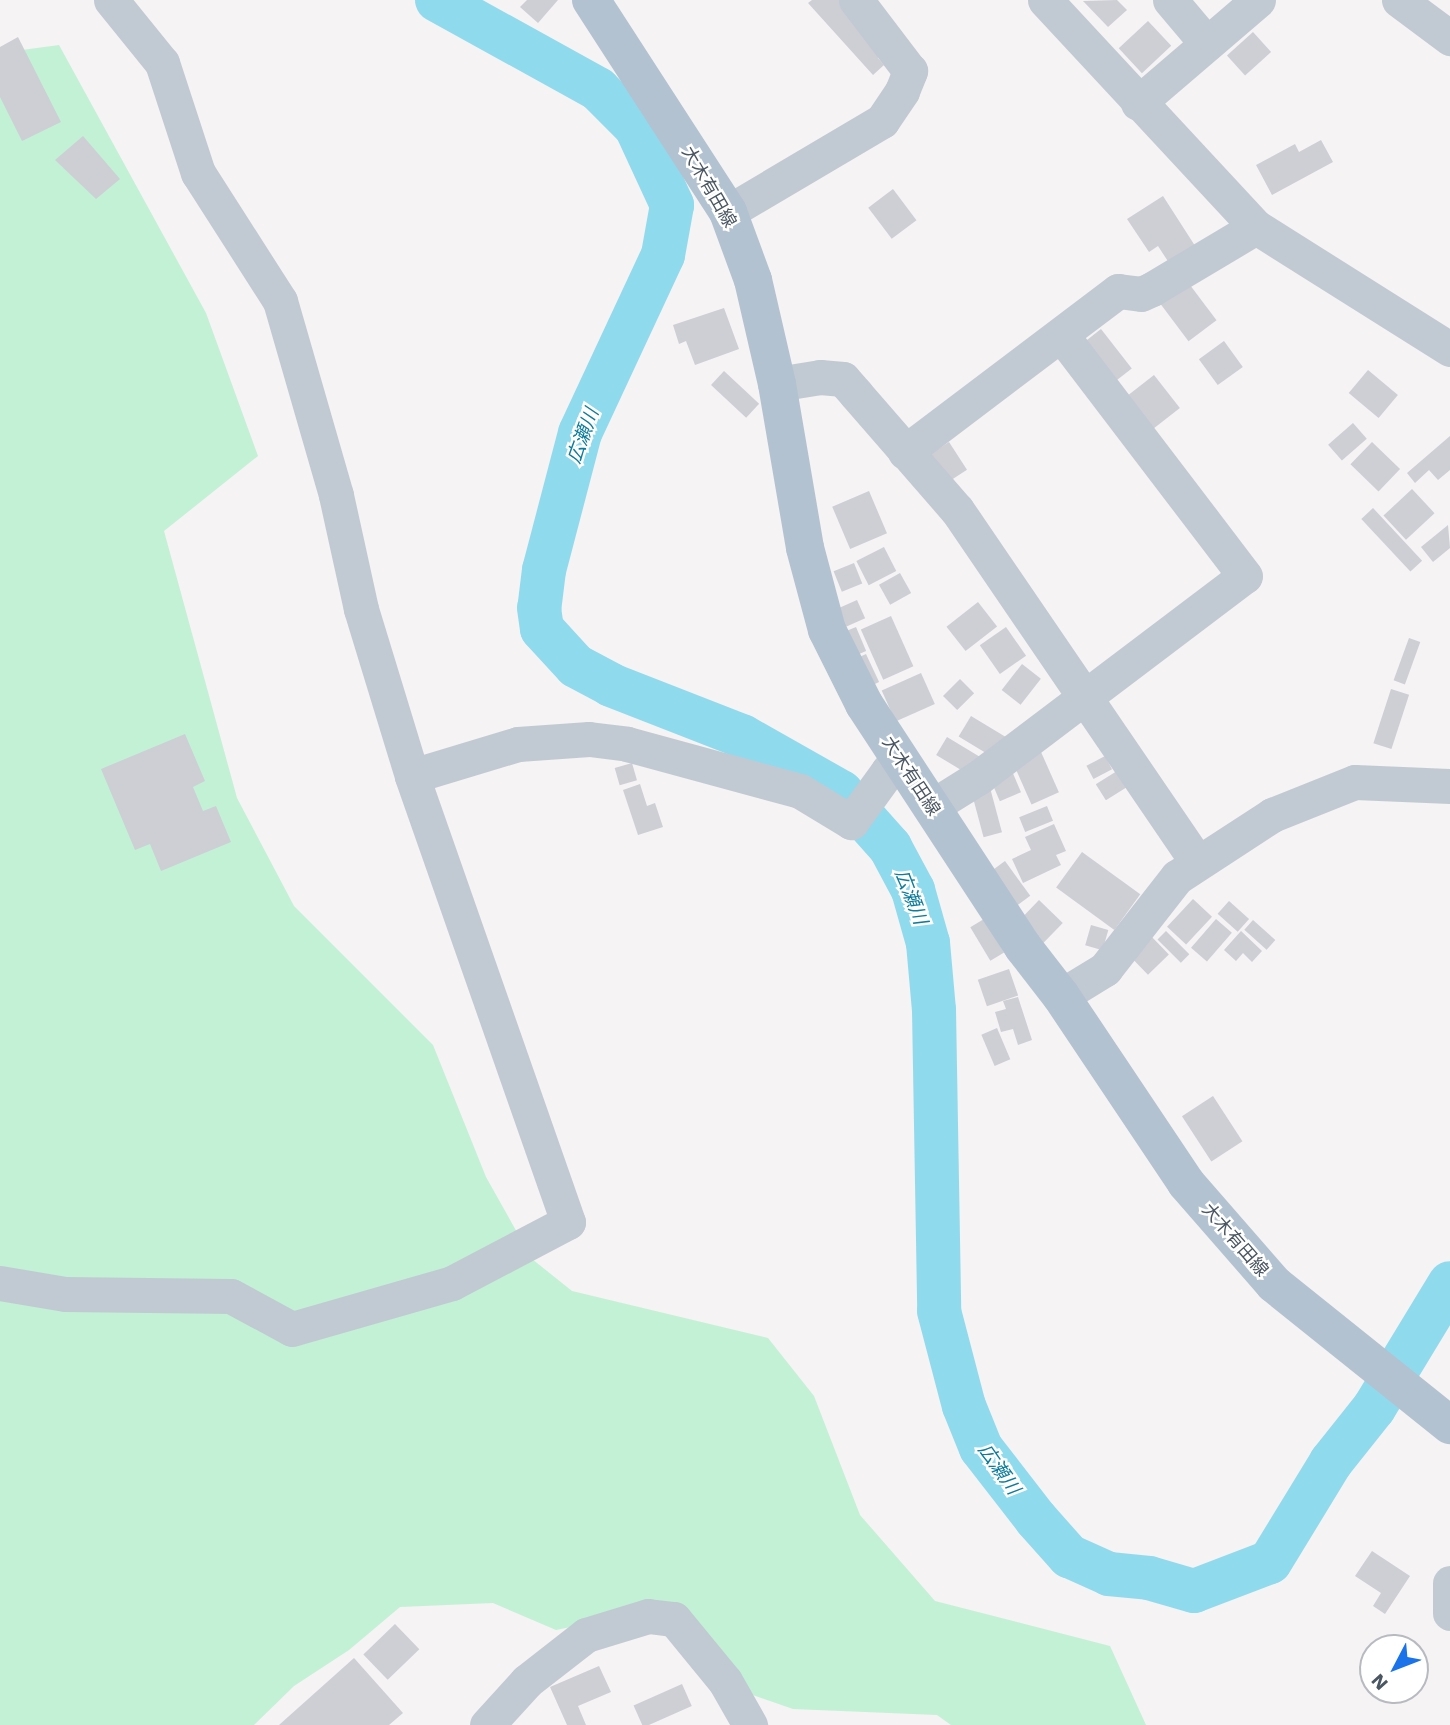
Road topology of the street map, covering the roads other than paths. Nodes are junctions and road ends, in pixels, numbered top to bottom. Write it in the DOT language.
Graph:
graph roads {
  1 [pos="111,0"];
  2 [pos="591,0"];
  3 [pos="856,0"];
  4 [pos="1045,0"];
  5 [pos="1170,0"];
  6 [pos="1258,0"];
  7 [pos="1399,0"];
  8 [pos="1450,38"];
  9 [pos="1207,44"];
  10 [pos="1138,103"];
  11 [pos="728,212"];
  12 [pos="1256,227"];
  13 [pos="1063,337"];
  14 [pos="1450,349"];
  15 [pos="777,384"];
  16 [pos="905,452"];
  17 [pos="1086,692"];
  18 [pos="897,770"];
  19 [pos="412,776"];
  20 [pos="1450,786"];
  21 [pos="931,807"];
  22 [pos="1196,861"];
  23 [pos="1061,996"];
  24 [pos="0,1283"];
  25 [pos="1439,1417"];
  26 [pos="1450,1583"];
  27 [pos="1450,1613"];
  28 [pos="487,1725"];
  29 [pos="750,1725"];
  1 -- 19 [label="street"];
  2 -- 11 [label="main road, 大木有田線"];
  3 -- 11 [label="street"];
  4 -- 10 [label="street"];
  5 -- 9 [label="street"];
  6 -- 9 [label="street"];
  7 -- 8 [label="street"];
  9 -- 10 [label="street"];
  10 -- 12 [label="street"];
  11 -- 15 [label="main road, 大木有田線"];
  12 -- 13 [label="street"];
  12 -- 14 [label="street"];
  13 -- 16 [label="street"];
  13 -- 17 [label="street"];
  15 -- 16 [label="street"];
  15 -- 18 [label="main road, 大木有田線"];
  16 -- 17 [label="street"];
  17 -- 21 [label="street"];
  17 -- 22 [label="street"];
  18 -- 19 [label="street"];
  18 -- 21 [label="main road, 大木有田線"];
  19 -- 24 [label="street"];
  20 -- 22 [label="street"];
  21 -- 23 [label="main road, 大木有田線"];
  22 -- 23 [label="street"];
  23 -- 25 [label="main road, 大木有田線"];
  26 -- 27 [label="street"];
  28 -- 29 [label="street"];
}
